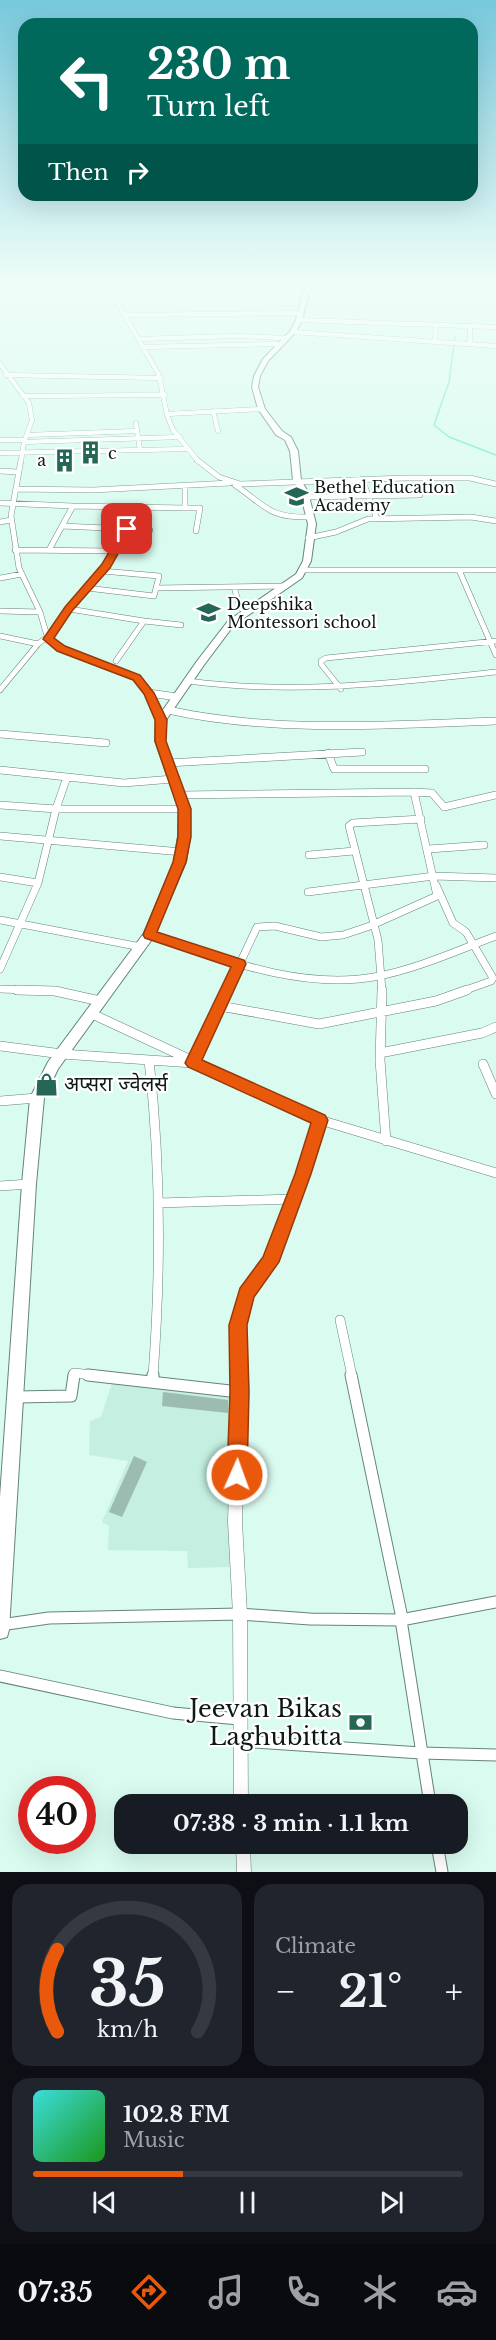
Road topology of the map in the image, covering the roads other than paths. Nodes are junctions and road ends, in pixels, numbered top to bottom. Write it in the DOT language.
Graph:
graph roads {
  1 [pos="2,368"];
  2 [pos="154,368"];
  3 [pos="261,368"];
  4 [pos="6,375"];
  5 [pos="160,378"];
  6 [pos="165,395"];
  7 [pos="23,396"];
  8 [pos="262,409"];
  9 [pos="213,411"];
  10 [pos="167,414"];
  11 [pos="136,423"];
  12 [pos="137,431"];
  13 [pos="218,431"];
  14 [pos="180,437"];
  15 [pos="138,438"];
  16 [pos="25,439"];
  17 [pos="0,440"];
  18 [pos="188,448"];
  19 [pos="140,450"];
  20 [pos="0,453"];
  21 [pos="22,453"];
  22 [pos="0,471"];
  23 [pos="18,472"];
  24 [pos="362,479"];
  25 [pos="297,480"];
  26 [pos="231,484"];
  27 [pos="496,484"];
  28 [pos="185,486"];
  29 [pos="16,489"];
  30 [pos="369,495"];
  31 [pos="420,495"];
  32 [pos="305,497"];
  33 [pos="0,503"];
  34 [pos="13,503"];
  35 [pos="73,506"];
  36 [pos="185,508"];
  37 [pos="310,517"];
  38 [pos="377,519"];
  39 [pos="11,520"];
  40 [pos="496,521"];
  41 [pos="0,522"];
  42 [pos="62,526"];
  43 [pos="127,529"];
  44 [pos="150,530"];
  45 [pos="196,531"];
  46 [pos="308,538"];
  47 [pos="15,550"];
  48 [pos="49,550"];
  49 [pos="115,551"];
  50 [pos="303,570"];
  51 [pos="459,570"];
  52 [pos="496,570"];
  53 [pos="102,571"];
  54 [pos="22,574"];
  55 [pos="0,578"];
  56 [pos="286,586"];
  57 [pos="234,587"];
  58 [pos="87,588"];
  59 [pos="156,588"];
  60 [pos="69,609"];
  61 [pos="0,611"];
  62 [pos="40,612"];
  63 [pos="246,613"];
  64 [pos="144,621"];
  65 [pos="181,625"];
  66 [pos="0,636"];
  67 [pos="47,637"];
  68 [pos="493,642"];
  69 [pos="38,644"];
  70 [pos="496,655"];
  71 [pos="116,662"];
  72 [pos="496,672"];
  73 [pos="188,681"];
  74 [pos="341,689"];
  75 [pos="0,690"];
  76 [pos="149,693"];
  77 [pos="177,697"];
  78 [pos="164,715"];
  79 [pos="496,721"];
  80 [pos="0,734"];
  81 [pos="106,743"];
  82 [pos="362,752"];
  83 [pos="328,753"];
  84 [pos="168,763"];
  85 [pos="425,769"];
  86 [pos="0,770"];
  87 [pos="67,777"];
  88 [pos="173,779"];
  89 [pos="414,792"];
  90 [pos="180,795"];
  91 [pos="496,795"];
  92 [pos="0,805"];
  93 [pos="56,809"];
  94 [pos="184,809"];
  95 [pos="421,819"];
  96 [pos="0,836"];
  97 [pos="47,842"];
  98 [pos="484,845"];
  99 [pos="429,849"];
  100 [pos="354,850"];
  101 [pos="182,852"];
  102 [pos="309,855"];
  103 [pos="434,876"];
  104 [pos="0,877"];
  105 [pos="496,878"];
  106 [pos="38,883"];
  107 [pos="362,884"];
  108 [pos="436,885"];
  109 [pos="308,892"];
  110 [pos="0,920"];
  111 [pos="21,923"];
  112 [pos="375,924"];
  113 [pos="149,935"];
  114 [pos="496,936"];
  115 [pos="474,944"];
  116 [pos="141,947"];
  117 [pos="239,964"];
  118 [pos="0,969"];
  119 [pos="382,975"];
  120 [pos="0,989"];
  121 [pos="100,1001"];
  122 [pos="220,1006"];
  123 [pos="380,1012"];
  124 [pos="90,1013"];
  125 [pos="496,1027"];
  126 [pos="0,1046"];
  127 [pos="380,1053"];
  128 [pos="62,1054"];
  129 [pos="149,1060"];
  130 [pos="193,1063"];
  131 [pos="483,1064"];
  132 [pos="496,1094"];
  133 [pos="37,1098"];
  134 [pos="0,1101"];
  135 [pos="320,1120"];
  136 [pos="386,1141"];
  137 [pos="496,1173"];
  138 [pos="29,1184"];
  139 [pos="0,1185"];
  140 [pos="293,1199"];
  141 [pos="158,1203"];
  142 [pos="340,1320"];
  143 [pos="153,1382"];
  144 [pos="240,1392"];
  145 [pos="16,1397"];
  146 [pos="496,1602"];
  147 [pos="240,1614"];
  148 [pos="402,1619"];
  149 [pos="0,1625"];
  150 [pos="0,1630"];
  151 [pos="0,1676"];
  152 [pos="239,1719"];
  153 [pos="239,1741"];
  154 [pos="421,1753"];
  155 [pos="496,1755"];
  156 [pos="241,1794"];
  157 [pos="428,1794"];
  158 [pos="243,1854"];
  159 [pos="438,1854"];
  160 [pos="244,1872"];
  161 [pos="442,1872"];
  1 -- 4 [label="street"];
  2 -- 5 [label="street"];
  3 -- 8 [label="main road"];
  4 -- 5 [label="street"];
  4 -- 7 [label="street"];
  5 -- 6 [label="street"];
  6 -- 7 [label="street"];
  6 -- 10 [label="street"];
  7 -- 16 [label="street"];
  8 -- 9 [label="street"];
  8 -- 25 [label="main road"];
  9 -- 10 [label="street"];
  9 -- 13 [label="street"];
  10 -- 14 [label="street"];
  11 -- 12 [label="street"];
  12 -- 15 [label="street"];
  12 -- 16 [label="street"];
  14 -- 15 [label="street"];
  14 -- 18 [label="street"];
  15 -- 16 [label="street"];
  15 -- 19 [label="street"];
  16 -- 17 [label="street"];
  16 -- 21 [label="street"];
  18 -- 19 [label="street"];
  18 -- 26 [label="street"];
  19 -- 21 [label="street"];
  20 -- 21 [label="street"];
  21 -- 23 [label="street"];
  22 -- 23 [label="street"];
  23 -- 29 [label="street"];
  24 -- 25 [label="street"];
  24 -- 27 [label="street"];
  24 -- 30 [label="street"];
  25 -- 26 [label="street"];
  25 -- 32 [label="main road"];
  26 -- 28 [label="street"];
  26 -- 37 [label="street"];
  28 -- 29 [label="street"];
  28 -- 36 [label="street"];
  29 -- 34 [label="street"];
  30 -- 31 [label="street"];
  30 -- 32 [label="street"];
  30 -- 38 [label="street"];
  32 -- 37 [label="main road"];
  33 -- 34 [label="street"];
  34 -- 35 [label="street"];
  34 -- 39 [label="street"];
  35 -- 36 [label="street"];
  35 -- 42 [label="street"];
  36 -- 45 [label="street"];
  37 -- 46 [label="main road"];
  38 -- 40 [label="street"];
  38 -- 46 [label="street"];
  39 -- 41 [label="street"];
  39 -- 47 [label="street"];
  42 -- 43 [label="street"];
  42 -- 48 [label="street"];
  43 -- 44 [label="street"];
  43 -- 49 [label="street"];
  46 -- 50 [label="main road"];
  47 -- 48 [label="street"];
  47 -- 54 [label="street"];
  48 -- 49 [label="street"];
  49 -- 53 [label="street"];
  50 -- 51 [label="street"];
  50 -- 56 [label="main road"];
  51 -- 52 [label="street"];
  51 -- 68 [label="street"];
  53 -- 58 [label="street"];
  53 -- 59 [label="street"];
  54 -- 55 [label="street"];
  54 -- 62 [label="street"];
  56 -- 57 [label="street"];
  56 -- 63 [label="main road"];
  57 -- 59 [label="street"];
  57 -- 63 [label="street"];
  58 -- 59 [label="street"];
  58 -- 60 [label="street"];
  60 -- 64 [label="street"];
  60 -- 67 [label="street"];
  61 -- 62 [label="street"];
  62 -- 67 [label="street"];
  63 -- 73 [label="main road"];
  64 -- 65 [label="street"];
  64 -- 71 [label="street"];
  66 -- 69 [label="street"];
  67 -- 69 [label="street"];
  67 -- 76 [label="street"];
  68 -- 70 [label="street"];
  68 -- 74 [label="street"];
  69 -- 75 [label="street"];
  72 -- 74 [label="street"];
  73 -- 74 [label="street"];
  73 -- 77 [label="main road"];
  76 -- 77 [label="street"];
  76 -- 78 [label="street"];
  77 -- 78 [label="main road"];
  78 -- 79 [label="street"];
  78 -- 84 [label="main road"];
  80 -- 81 [label="street"];
  82 -- 83 [label="street"];
  83 -- 84 [label="street"];
  83 -- 85 [label="street"];
  84 -- 88 [label="main road"];
  86 -- 87 [label="street"];
  87 -- 88 [label="street"];
  87 -- 93 [label="street"];
  88 -- 90 [label="main road"];
  89 -- 90 [label="street"];
  89 -- 91 [label="street"];
  89 -- 95 [label="street"];
  90 -- 94 [label="main road"];
  92 -- 93 [label="street"];
  93 -- 94 [label="street"];
  93 -- 97 [label="street"];
  94 -- 101 [label="main road"];
  95 -- 99 [label="street"];
  95 -- 100 [label="street"];
  96 -- 97 [label="street"];
  97 -- 101 [label="street"];
  97 -- 106 [label="street"];
  98 -- 99 [label="street"];
  99 -- 103 [label="street"];
  100 -- 102 [label="street"];
  100 -- 107 [label="street"];
  101 -- 113 [label="main road"];
  103 -- 105 [label="street"];
  103 -- 107 [label="street"];
  103 -- 108 [label="street"];
  104 -- 106 [label="street"];
  106 -- 111 [label="street"];
  107 -- 109 [label="street"];
  107 -- 112 [label="street"];
  108 -- 112 [label="street"];
  108 -- 115 [label="street"];
  110 -- 111 [label="street"];
  111 -- 116 [label="street"];
  111 -- 118 [label="street"];
  112 -- 117 [label="street"];
  112 -- 119 [label="street"];
  113 -- 116 [label="main road"];
  113 -- 117 [label="street"];
  114 -- 115 [label="street"];
  115 -- 119 [label="street"];
  115 -- 123 [label="street"];
  116 -- 121 [label="main road"];
  117 -- 119 [label="street"];
  117 -- 122 [label="street"];
  119 -- 123 [label="street"];
  120 -- 121 [label="street"];
  121 -- 124 [label="main road"];
  122 -- 123 [label="street"];
  122 -- 130 [label="street"];
  123 -- 127 [label="street"];
  124 -- 128 [label="main road"];
  124 -- 130 [label="street"];
  125 -- 127 [label="street"];
  126 -- 128 [label="street"];
  127 -- 136 [label="street"];
  128 -- 129 [label="street"];
  128 -- 133 [label="main road"];
  129 -- 130 [label="street"];
  129 -- 141 [label="street"];
  130 -- 135 [label="street"];
  131 -- 132 [label="street"];
  133 -- 134 [label="street"];
  133 -- 138 [label="main road"];
  135 -- 136 [label="street"];
  135 -- 140 [label="street"];
  136 -- 137 [label="street"];
  138 -- 139 [label="street"];
  138 -- 145 [label="main road"];
  140 -- 141 [label="street"];
  140 -- 144 [label="street"];
  141 -- 143 [label="street"];
  142 -- 148 [label="street"];
  143 -- 144 [label="street"];
  143 -- 145 [label="street"];
  144 -- 147 [label="street"];
  145 -- 149 [label="main road"];
  146 -- 148 [label="street"];
  147 -- 148 [label="street"];
  147 -- 149 [label="street"];
  147 -- 152 [label="street"];
  148 -- 154 [label="street"];
  149 -- 150 [label="main road"];
  151 -- 152 [label="street"];
  152 -- 153 [label="street"];
  153 -- 154 [label="street"];
  153 -- 156 [label="street"];
  154 -- 155 [label="street"];
  154 -- 157 [label="street"];
  158 -- 160 [label="street"];
  159 -- 161 [label="street"];
}
